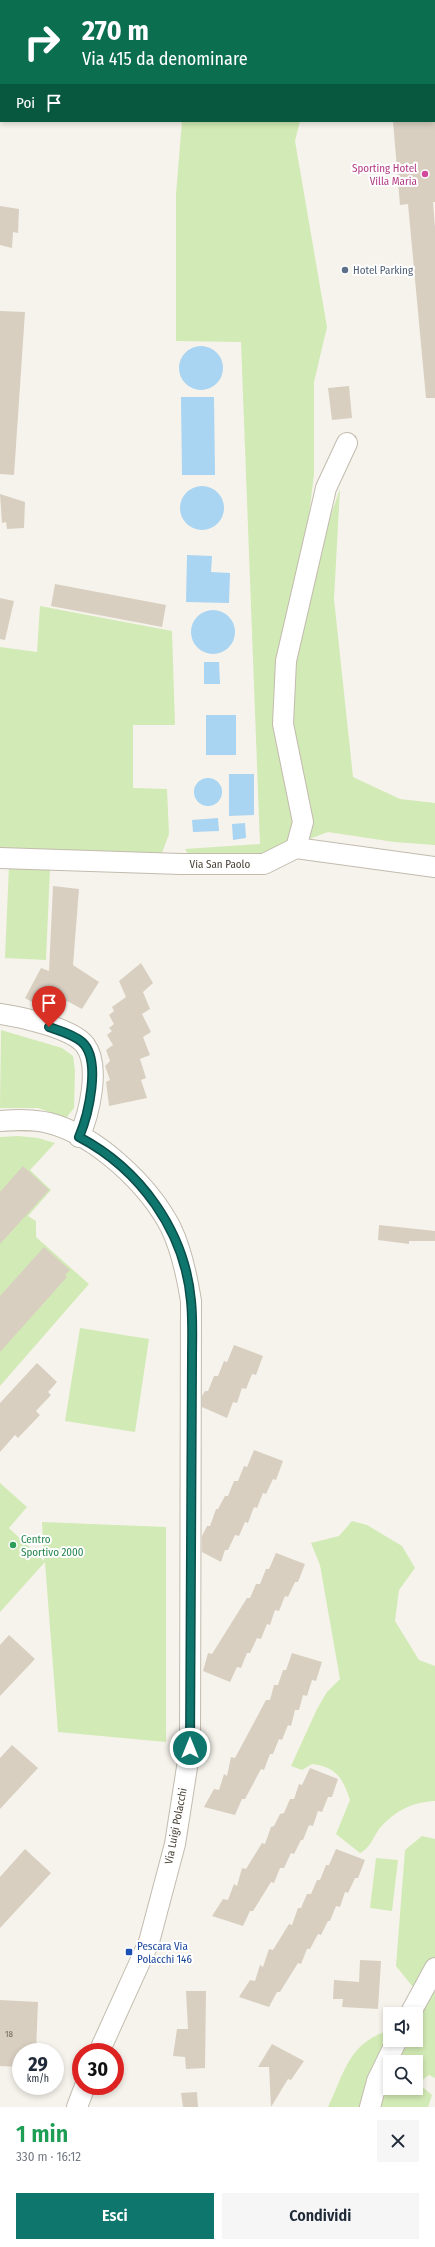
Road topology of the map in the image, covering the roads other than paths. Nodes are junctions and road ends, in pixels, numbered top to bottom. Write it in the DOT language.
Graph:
graph roads {
  1 [pos="347,443"];
  2 [pos="296,848"];
  3 [pos="0,858"];
  4 [pos="435,867"];
  5 [pos="0,1014"];
  6 [pos="0,1121"];
  7 [pos="79,1137"];
  8 [pos="435,1968"];
  9 [pos="414,2007"];
  10 [pos="103,2043"];
  11 [pos="393,2047"];
  12 [pos="82,2095"];
  13 [pos="78,2107"];
  14 [pos="370,2107"];
  1 -- 2 [label="street"];
  2 -- 3 [label="street, Via San Paolo"];
  2 -- 4 [label="street"];
  5 -- 7 [label="street"];
  6 -- 7 [label="street, Via Luigi Polacchi"];
  7 -- 10 [label="street, Via Luigi Polacchi"];
  8 -- 9 [label="street"];
  11 -- 14 [label="street"];
  12 -- 13 [label="street"];
}
